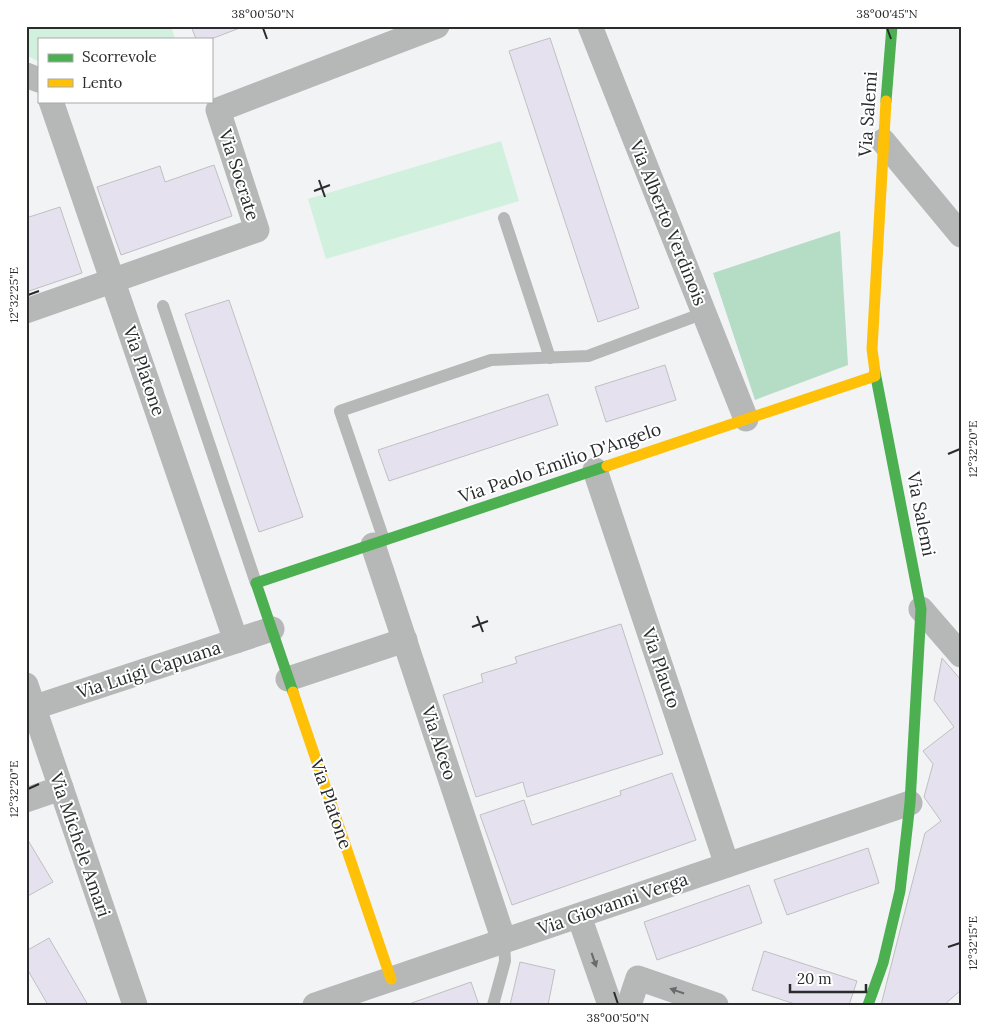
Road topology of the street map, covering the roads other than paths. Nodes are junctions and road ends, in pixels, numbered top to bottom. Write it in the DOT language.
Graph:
graph roads {
  1 [pos="437,26"];
  2 [pos="590,26"];
  3 [pos="892,26"];
  4 [pos="26,75"];
  5 [pos="38,80"];
  6 [pos="51,102"];
  7 [pos="883,141"];
  8 [pos="504,218"];
  9 [pos="956,221"];
  10 [pos="113,281"];
  11 [pos="163,306"];
  12 [pos="26,311"];
  13 [pos="704,313"];
  14 [pos="550,358"];
  15 [pos="875,376"];
  16 [pos="746,419"];
  17 [pos="595,470"];
  18 [pos="379,543"];
  19 [pos="256,583"];
  20 [pos="920,609"];
  21 [pos="272,629"];
  22 [pos="404,640"];
  23 [pos="236,641"];
  24 [pos="961,655"];
  25 [pos="288,679"];
  26 [pos="29,701"];
  27 [pos="61,788"];
  28 [pos="26,800"];
  29 [pos="910,803"];
  30 [pos="727,865"];
  31 [pos="579,916"];
  32 [pos="504,941"];
  33 [pos="391,979"];
  34 [pos="135,1005"];
  35 [pos="315,1005"];
  36 [pos="493,1005"];
  37 [pos="610,1005"];
  38 [pos="629,1005"];
  39 [pos="716,1005"];
  40 [pos="868,1005"];
  1 -- 10 [label="street, Via Socrate"];
  2 -- 13 [label="street, Via Alberto Verdinois"];
  3 -- 7 [label="street, Via Salemi"];
  4 -- 5 [label="street"];
  6 -- 10 [label="street, Via Platone"];
  7 -- 9 [label="street"];
  7 -- 15 [label="street, Via Salemi"];
  8 -- 14 [label="lane"];
  10 -- 12 [label="street, Via Socrate"];
  10 -- 23 [label="street, Via Platone"];
  11 -- 19 [label="lane"];
  13 -- 14 [label="lane"];
  13 -- 16 [label="street, Via Alberto Verdinois"];
  14 -- 18 [label="lane"];
  15 -- 16 [label="street, Via Paolo Emilio D'Angelo"];
  15 -- 20 [label="street, Via Salemi"];
  16 -- 17 [label="street, Via Paolo Emilio D'Angelo"];
  17 -- 18 [label="street, Via Paolo Emilio D'Angelo"];
  17 -- 30 [label="street, Via Plauto"];
  18 -- 19 [label="street, Via Paolo Emilio D'Angelo"];
  18 -- 22 [label="street, Via Alceo"];
  19 -- 21 [label="street, Via Platone"];
  20 -- 24 [label="street"];
  20 -- 29 [label="street, Via Salemi"];
  21 -- 23 [label="street, Via Luigi Capuana"];
  21 -- 25 [label="street, Via Platone"];
  22 -- 25 [label="street"];
  22 -- 32 [label="street, Via Alceo"];
  23 -- 26 [label="street, Via Luigi Capuana"];
  25 -- 33 [label="street, Via Platone"];
  26 -- 27 [label="street, Via Michele Amari"];
  27 -- 28 [label="street"];
  27 -- 34 [label="street, Via Michele Amari"];
  29 -- 30 [label="street, Via Giovanni Verga"];
  29 -- 40 [label="street, Via Salemi"];
  30 -- 31 [label="street, Via Giovanni Verga"];
  31 -- 32 [label="street, Via Giovanni Verga"];
  31 -- 37 [label="street, one-way"];
  32 -- 33 [label="street, Via Giovanni Verga"];
  32 -- 36 [label="lane"];
  33 -- 35 [label="street, Via Giovanni Verga"];
  39 -- 38 [label="street, one-way"];
}
